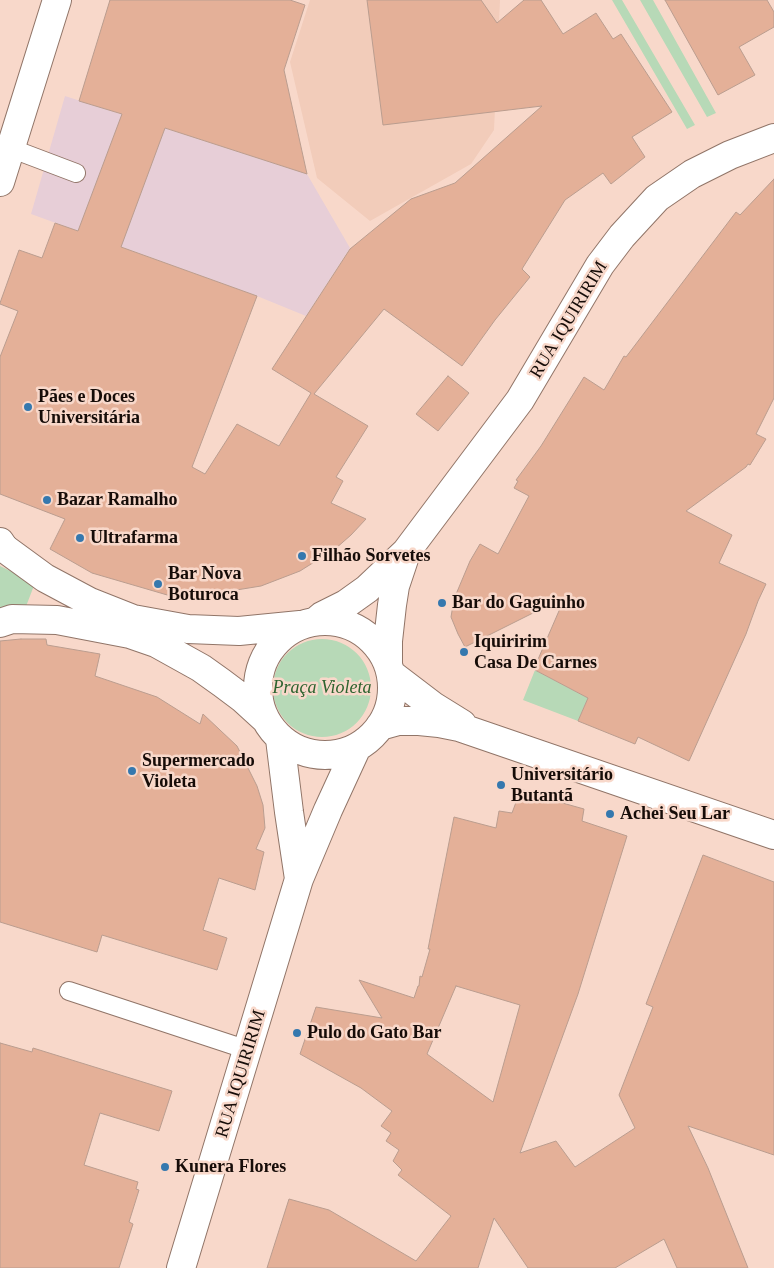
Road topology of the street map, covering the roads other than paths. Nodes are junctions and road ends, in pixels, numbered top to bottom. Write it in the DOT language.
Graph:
graph roads {
  1 [pos="56,0"];
  2 [pos="774,138"];
  3 [pos="10,148"];
  4 [pos="76,174"];
  5 [pos="0,182"];
  6 [pos="1,545"];
  7 [pos="406,552"];
  8 [pos="0,622"];
  9 [pos="309,623"];
  10 [pos="132,627"];
  11 [pos="389,669"];
  12 [pos="380,726"];
  13 [pos="273,729"];
  14 [pos="478,733"];
  15 [pos="357,747"];
  16 [pos="774,836"];
  17 [pos="299,879"];
  18 [pos="69,991"];
  19 [pos="248,1050"];
  20 [pos="182,1268"];
  1 -- 3 [label="street"];
  2 -- 7 [label="street, RUA IQUIRIRIM"];
  3 -- 4 [label="lane"];
  3 -- 5 [label="street"];
  6 -- 10 [label="street"];
  7 -- 9 [label="street, RUA IQUIRIRIM"];
  7 -- 11 [label="street, RUA IQUIRIRIM"];
  8 -- 10 [label="street"];
  9 -- 10 [label="street"];
  9 -- 11 [label="street"];
  9 -- 13 [label="street"];
  10 -- 13 [label="street"];
  11 -- 12 [label="street"];
  11 -- 14 [label="street"];
  12 -- 14 [label="street"];
  12 -- 15 [label="street"];
  13 -- 15 [label="street"];
  13 -- 17 [label="street, RUA IQUIRIRIM"];
  14 -- 16 [label="street"];
  15 -- 17 [label="street, RUA IQUIRIRIM"];
  17 -- 19 [label="street, RUA IQUIRIRIM"];
  18 -- 19 [label="lane"];
  19 -- 20 [label="street, RUA IQUIRIRIM"];
}
